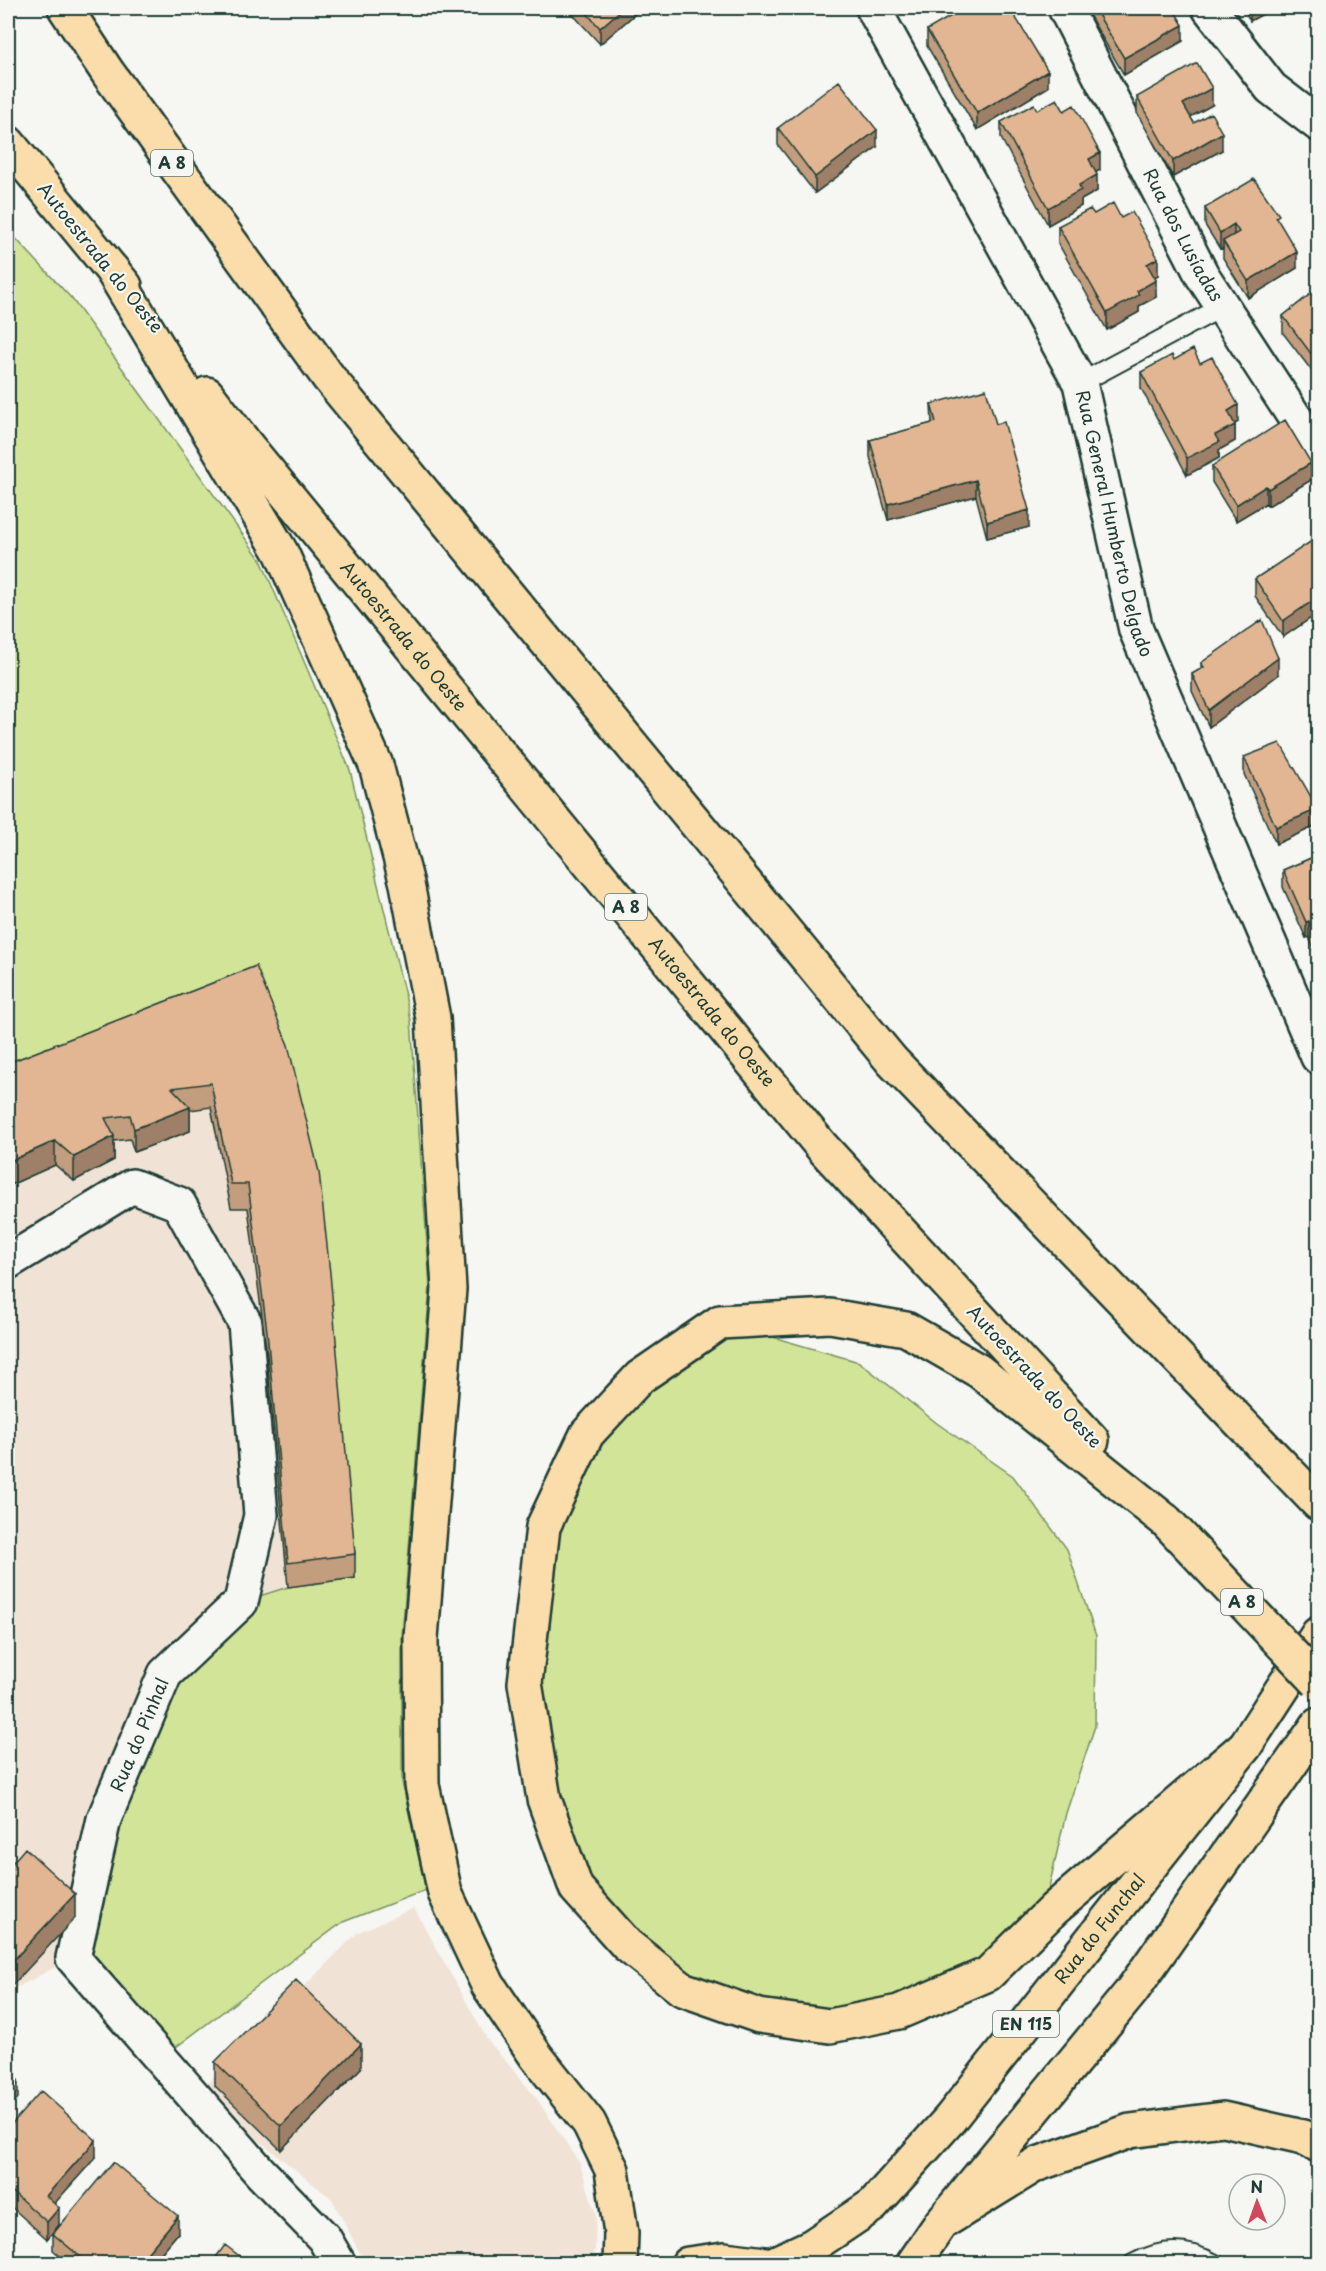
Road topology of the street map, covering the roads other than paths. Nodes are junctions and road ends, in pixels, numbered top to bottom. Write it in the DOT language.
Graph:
graph roads {
  1 [pos="873,8"];
  2 [pos="1065,8"];
  3 [pos="1209,8"];
  4 [pos="65,9"];
  5 [pos="1318,124"];
  6 [pos="8,143"];
  7 [pos="112,270"];
  8 [pos="1222,307"];
  9 [pos="1080,383"];
  10 [pos="1318,453"];
  11 [pos="1318,1057"];
  12 [pos="8,1262"];
  13 [pos="1318,1503"];
  14 [pos="1166,1521"];
  15 [pos="1318,1634"];
  16 [pos="1318,1682"];
  17 [pos="1318,1725"];
  18 [pos="1245,1746"];
  19 [pos="1318,2145"];
  20 [pos="941,2223"];
  21 [pos="731,2261"];
  22 [pos="339,2264"];
  23 [pos="620,2264"];
  24 [pos="688,2264"];
  25 [pos="765,2264"];
  26 [pos="773,2264"];
  27 [pos="913,2264"];
  28 [pos="1133,2264"];
  29 [pos="1215,2264"];
  1 -- 9 [label="street, Rua General Humberto Delgado"];
  2 -- 8 [label="street, Rua dos Lusíadas"];
  3 -- 5 [label="street"];
  4 -- 13 [label="main road, A 8"];
  6 -- 7 [label="main road, Autoestrada do Oeste / A 8"];
  7 -- 14 [label="main road, Autoestrada do Oeste / A 8"];
  7 -- 23 [label="main road"];
  8 -- 9 [label="lane"];
  8 -- 10 [label="street, Rua dos Lusíadas"];
  9 -- 11 [label="street, Rua General Humberto Delgado"];
  12 -- 22 [label="street, Rua do Pinhal"];
  14 -- 16 [label="main road, Autoestrada do Oeste / A 8, bridge"];
  14 -- 18 [label="main road"];
  15 -- 18 [label="main road, Rua do Funchal / EN 115"];
  17 -- 20 [label="main road"];
  18 -- 26 [label="main road, Rua do Funchal / EN 115"];
  19 -- 20 [label="main road"];
  20 -- 27 [label="main road"];
  21 -- 24 [label="main road"];
  21 -- 25 [label="main road"];
  28 -- 29 [label="lane"];
}
